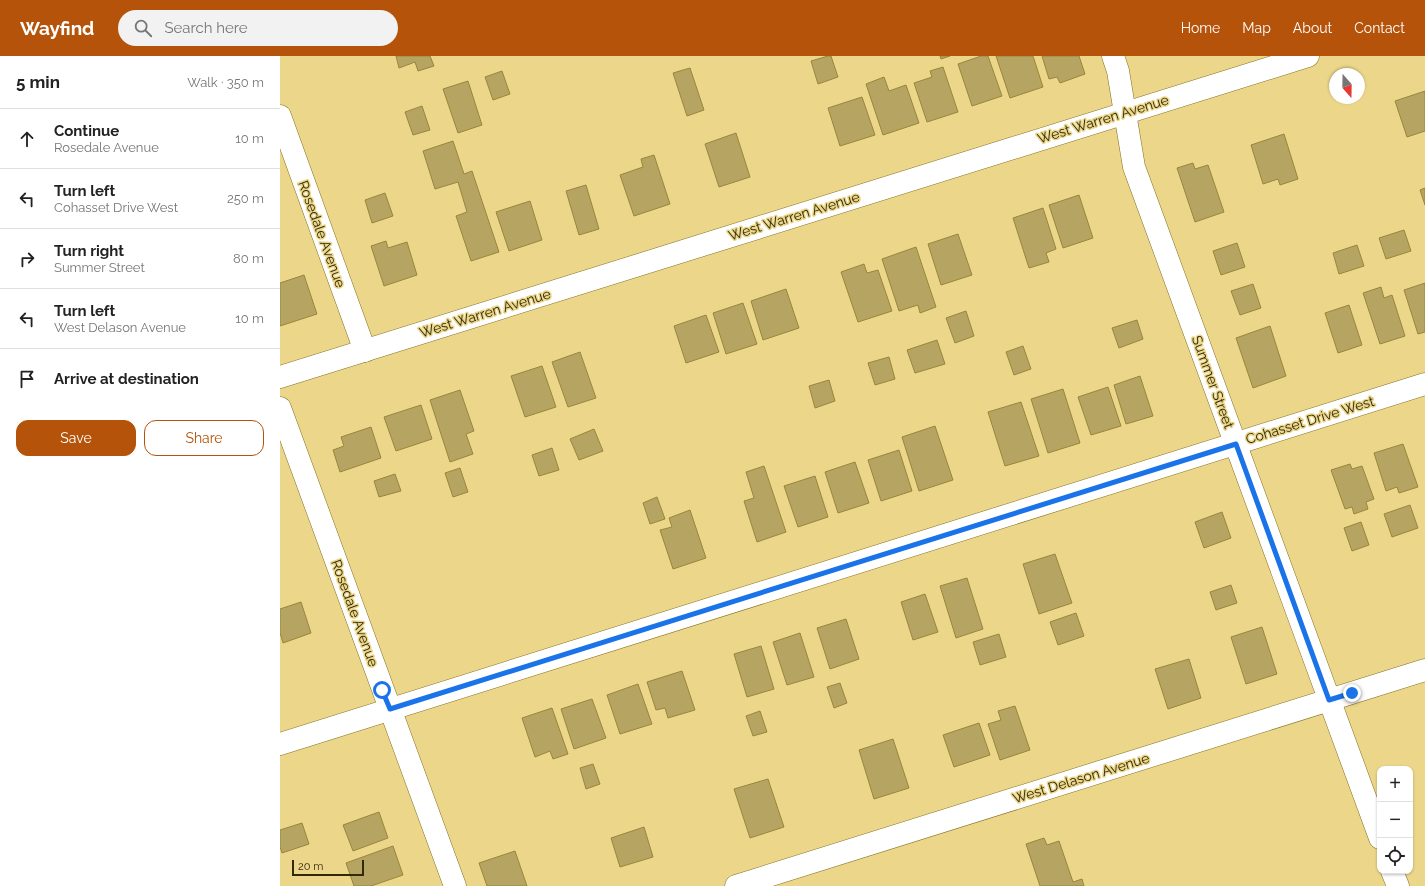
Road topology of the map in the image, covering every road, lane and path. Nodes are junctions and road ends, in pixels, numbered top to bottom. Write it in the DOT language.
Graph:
graph roads {
  1 [pos="1113,56"];
  2 [pos="1308,56"];
  3 [pos="1125,112"];
  4 [pos="280,116"];
  5 [pos="365,351"];
  6 [pos="280,377"];
  7 [pos="1425,384"];
  8 [pos="280,408"];
  9 [pos="1236,444"];
  10 [pos="1425,670"];
  11 [pos="1329,700"];
  12 [pos="390,709"];
  13 [pos="280,744"];
  14 [pos="1377,830"];
  15 [pos="1393,874"];
  16 [pos="455,886"];
  17 [pos="736,886"];
  18 [pos="1398,886"];
  1 -- 3 [label="street, Summer Street"];
  2 -- 3 [label="street, West Warren Avenue"];
  3 -- 5 [label="street, West Warren Avenue"];
  3 -- 9 [label="street, Summer Street"];
  4 -- 5 [label="street, Rosedale Avenue"];
  5 -- 6 [label="street, West Warren Avenue"];
  7 -- 9 [label="street, Cohasset Drive West"];
  8 -- 12 [label="street, Rosedale Avenue"];
  9 -- 11 [label="street, Summer Street"];
  9 -- 12 [label="street, Cohasset Drive West"];
  10 -- 11 [label="street, West Delason Avenue"];
  11 -- 14 [label="street, Summer Street"];
  11 -- 17 [label="street, West Delason Avenue"];
  12 -- 13 [label="street, Cohasset Drive West"];
  12 -- 16 [label="street, Rosedale Avenue"];
  15 -- 18 [label="street"];
}
